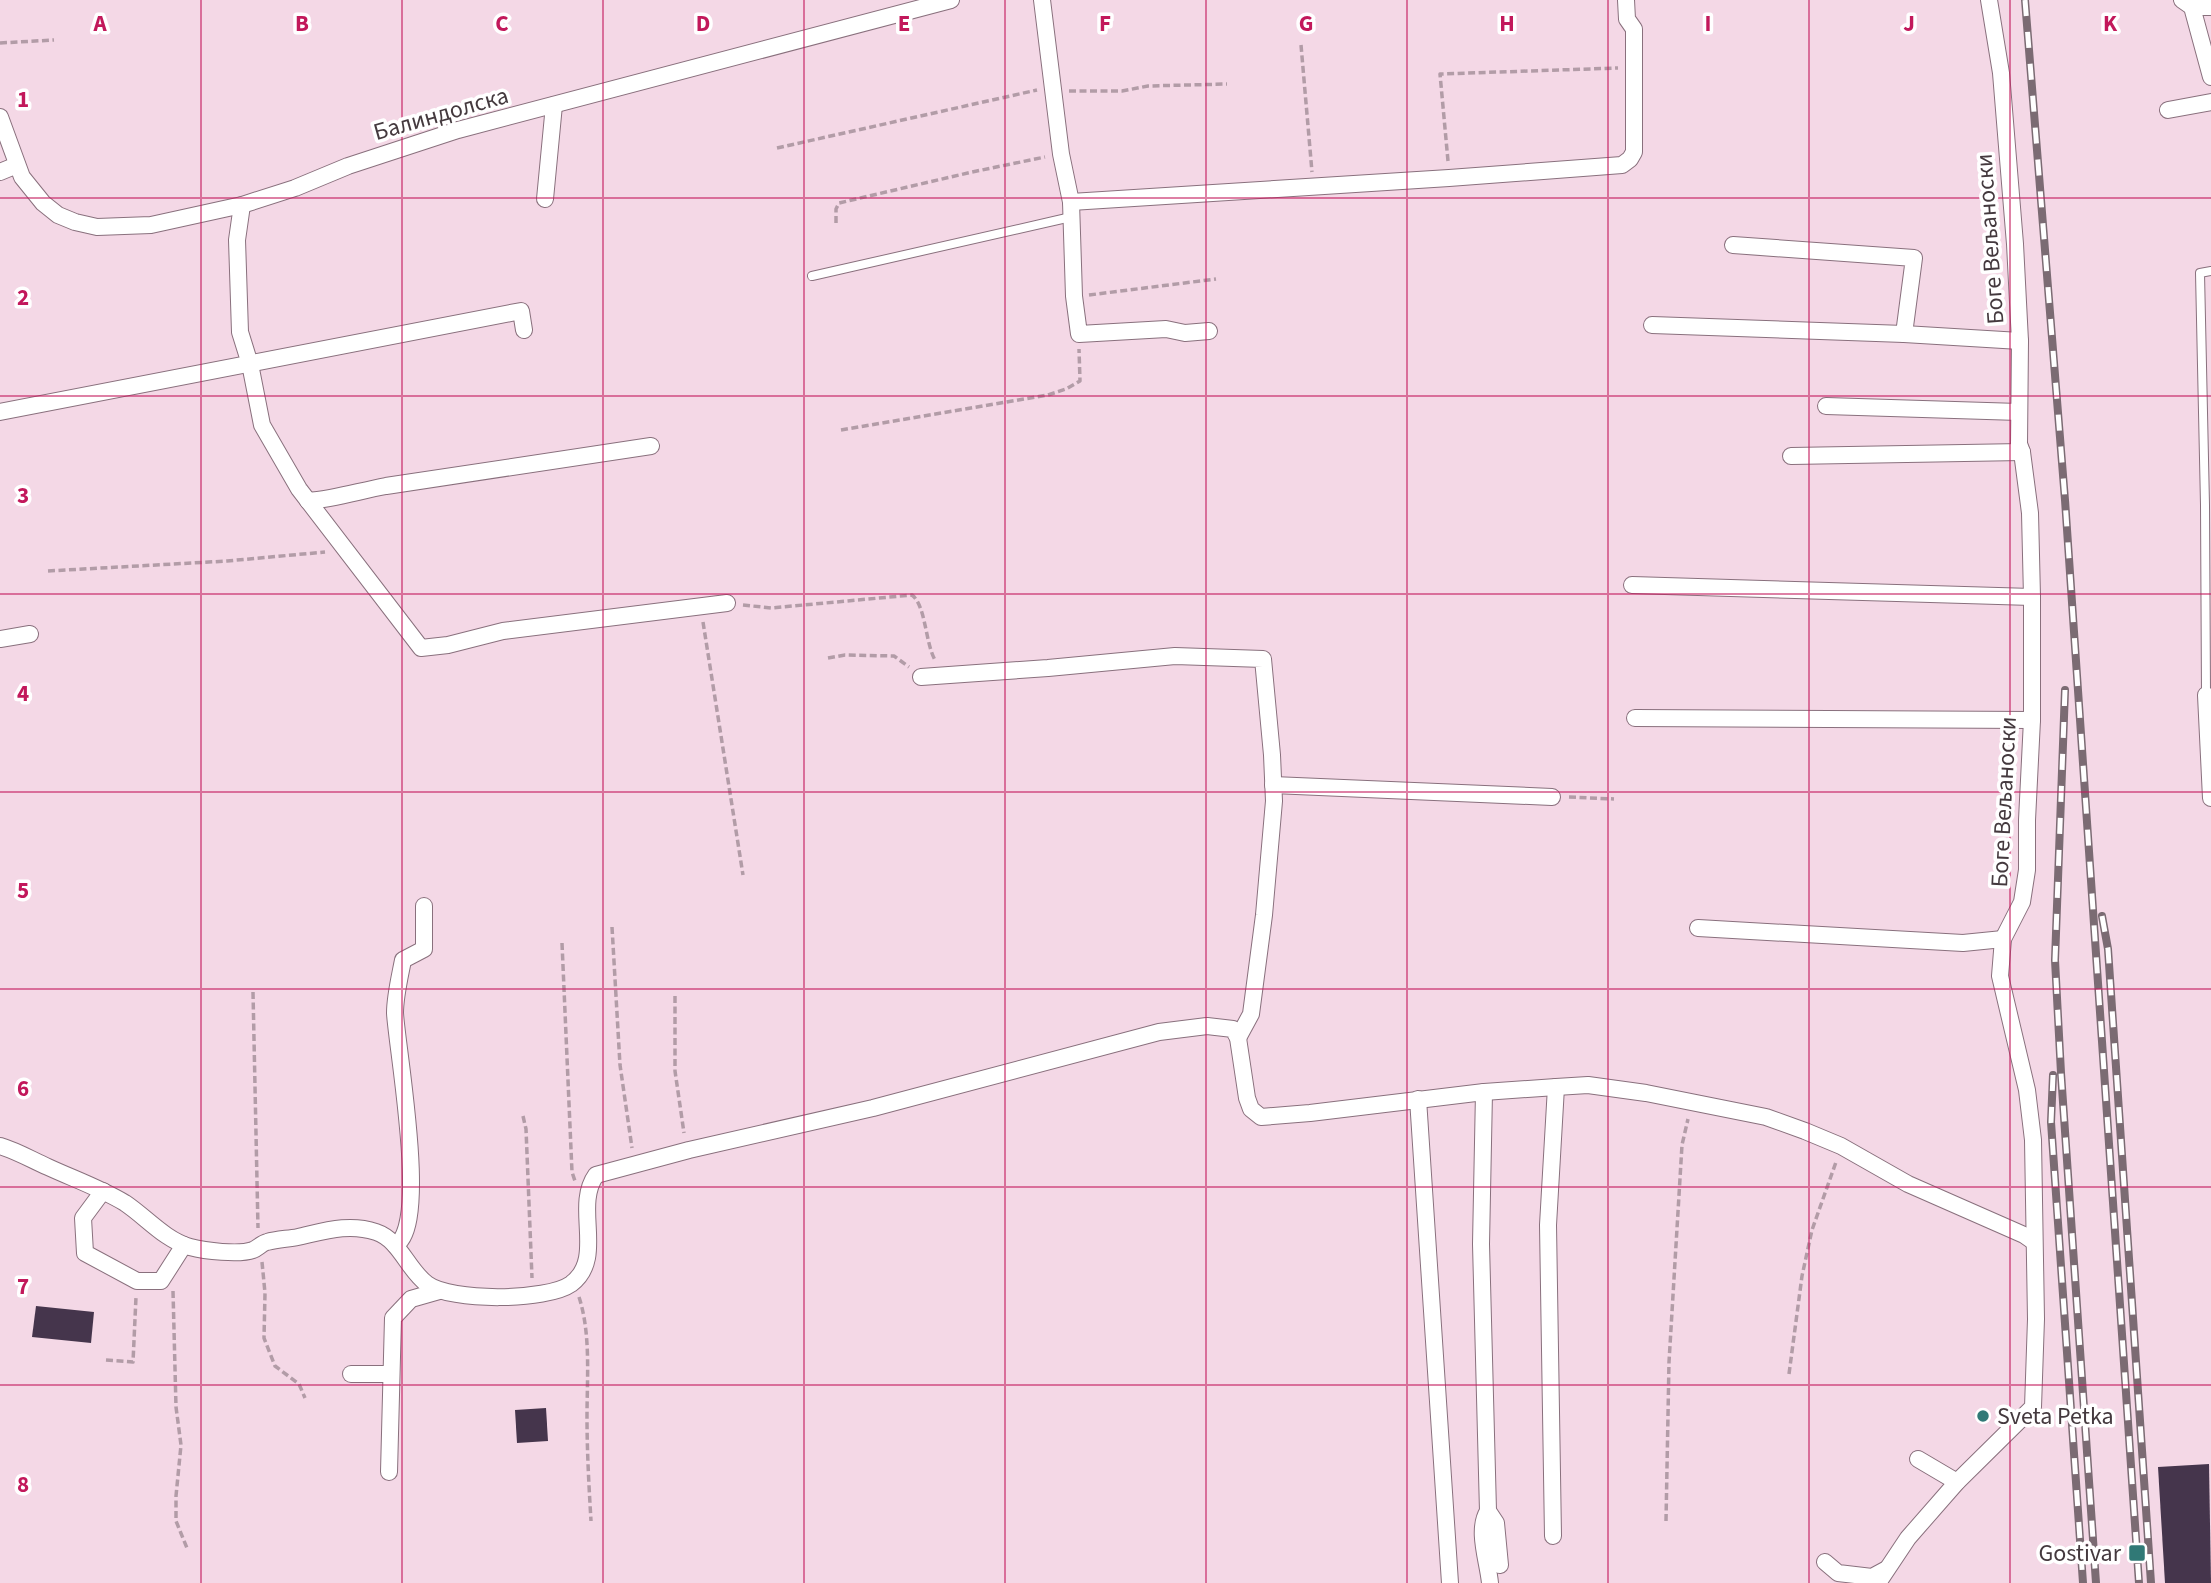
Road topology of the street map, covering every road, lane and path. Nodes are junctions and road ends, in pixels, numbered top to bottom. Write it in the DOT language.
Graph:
graph roads {
  1 [pos="951,0"];
  2 [pos="1042,0"];
  3 [pos="1626,0"];
  4 [pos="1989,0"];
  5 [pos="2187,3"];
  6 [pos="2211,7"];
  7 [pos="54,40"];
  8 [pos="0,43"];
  9 [pos="1301,45"];
  10 [pos="1634,68"];
  11 [pos="2211,77"];
  12 [pos="1227,84"];
  13 [pos="1053,89"];
  14 [pos="2211,102"];
  15 [pos="554,105"];
  16 [pos="2168,110"];
  17 [pos="0,117"];
  18 [pos="777,149"];
  19 [pos="1061,154"];
  20 [pos="18,165"];
  21 [pos="0,172"];
  22 [pos="1449,178"];
  23 [pos="1313,186"];
  24 [pos="545,199"];
  25 [pos="242,205"];
  26 [pos="1071,209"];
  27 [pos="836,223"];
  28 [pos="1733,245"];
  29 [pos="2211,271"];
  30 [pos="812,276"];
  31 [pos="1216,279"];
  32 [pos="1074,296"];
  33 [pos="1652,325"];
  34 [pos="524,330"];
  35 [pos="1209,331"];
  36 [pos="1079,334"];
  37 [pos="1904,334"];
  38 [pos="2020,341"];
  39 [pos="250,364"];
  40 [pos="1826,406"];
  41 [pos="0,412"];
  42 [pos="2019,412"];
  43 [pos="841,430"];
  44 [pos="651,446"];
  45 [pos="2022,452"];
  46 [pos="1791,457"];
  47 [pos="308,501"];
  48 [pos="2208,505"];
  49 [pos="346,548"];
  50 [pos="48,571"];
  51 [pos="1632,584"];
  52 [pos="2032,597"];
  53 [pos="727,603"];
  54 [pos="701,606"];
  55 [pos="30,634"];
  56 [pos="0,639"];
  57 [pos="828,658"];
  58 [pos="943,675"];
  59 [pos="921,677"];
  60 [pos="2206,695"];
  61 [pos="1635,718"];
  62 [pos="2032,720"];
  63 [pos="1273,785"];
  64 [pos="1552,797"];
  65 [pos="2211,798"];
  66 [pos="1614,799"];
  67 [pos="743,875"];
  68 [pos="424,906"];
  69 [pos="612,927"];
  70 [pos="1698,928"];
  71 [pos="2003,939"];
  72 [pos="562,943"];
  73 [pos="253,992"];
  74 [pos="675,996"];
  75 [pos="1238,1038"];
  76 [pos="1556,1087"];
  77 [pos="1485,1092"];
  78 [pos="1418,1099"];
  79 [pos="1693,1101"];
  80 [pos="523,1116"];
  81 [pos="0,1146"];
  82 [pos="1842,1146"];
  83 [pos="690,1150"];
  84 [pos="636,1165"];
  85 [pos="103,1191"];
  86 [pos="587,1197"];
  87 [pos="264,1242"];
  88 [pos="2034,1242"];
  89 [pos="184,1245"];
  90 [pos="395,1245"];
  91 [pos="137,1281"];
  92 [pos="573,1281"];
  93 [pos="173,1287"];
  94 [pos="439,1291"];
  95 [pos="538,1294"];
  96 [pos="106,1360"];
  97 [pos="351,1374"];
  98 [pos="391,1374"];
  99 [pos="1789,1374"];
  100 [pos="305,1398"];
  101 [pos="1918,1459"];
  102 [pos="389,1472"];
  103 [pos="1956,1482"];
  104 [pos="1488,1511"];
  105 [pos="591,1521"];
  106 [pos="1666,1521"];
  107 [pos="1553,1536"];
  108 [pos="187,1548"];
  109 [pos="1825,1562"];
  110 [pos="1500,1565"];
  111 [pos="1881,1576"];
  112 [pos="1450,1583"];
  113 [pos="1490,1583"];
  1 -- 15 [label="street, Балиндолска"];
  2 -- 13 [label="street"];
  3 -- 10 [label="street"];
  4 -- 38 [label="street, Боге Вељаноски"];
  5 -- 6 [label="street"];
  5 -- 11 [label="street"];
  7 -- 8 [label="path"];
  9 -- 23 [label="path"];
  10 -- 22 [label="street"];
  10 -- 22 [label="path"];
  12 -- 13 [label="path"];
  13 -- 18 [label="path"];
  13 -- 19 [label="street"];
  14 -- 16 [label="street"];
  15 -- 24 [label="street"];
  15 -- 25 [label="street, Балиндолска"];
  17 -- 20 [label="street, Балиндолска"];
  19 -- 26 [label="street"];
  19 -- 27 [label="path"];
  20 -- 21 [label="street"];
  20 -- 25 [label="street, Балиндолска"];
  22 -- 23 [label="street"];
  23 -- 26 [label="street"];
  25 -- 39 [label="street"];
  26 -- 30 [label="lane"];
  26 -- 32 [label="street"];
  28 -- 37 [label="street"];
  29 -- 48 [label="lane"];
  31 -- 32 [label="path"];
  32 -- 36 [label="street"];
  33 -- 37 [label="street"];
  34 -- 39 [label="street"];
  35 -- 36 [label="street"];
  36 -- 43 [label="path"];
  37 -- 38 [label="street"];
  38 -- 42 [label="street, Боге Вељаноски"];
  39 -- 41 [label="street"];
  39 -- 47 [label="street"];
  40 -- 42 [label="street"];
  42 -- 45 [label="street, Боге Вељаноски"];
  44 -- 47 [label="street"];
  45 -- 46 [label="street"];
  45 -- 52 [label="street, Боге Вељаноски"];
  47 -- 49 [label="street"];
  48 -- 60 [label="lane"];
  49 -- 50 [label="path"];
  49 -- 54 [label="street"];
  51 -- 52 [label="street"];
  52 -- 62 [label="street, Боге Вељаноски"];
  53 -- 54 [label="street"];
  53 -- 58 [label="path"];
  54 -- 67 [label="path"];
  55 -- 56 [label="street"];
  57 -- 59 [label="path"];
  58 -- 59 [label="street"];
  58 -- 63 [label="street"];
  60 -- 65 [label="street"];
  61 -- 62 [label="street"];
  62 -- 71 [label="street, Боге Вељаноски"];
  63 -- 64 [label="street"];
  63 -- 75 [label="street"];
  64 -- 66 [label="path"];
  68 -- 90 [label="street"];
  69 -- 84 [label="path"];
  70 -- 71 [label="street"];
  71 -- 88 [label="street, Боге Вељаноски"];
  72 -- 86 [label="path"];
  73 -- 87 [label="path"];
  74 -- 83 [label="path"];
  75 -- 78 [label="street"];
  75 -- 83 [label="street"];
  76 -- 77 [label="street"];
  76 -- 79 [label="street"];
  76 -- 107 [label="street"];
  77 -- 78 [label="street"];
  77 -- 104 [label="street"];
  78 -- 112 [label="street"];
  79 -- 82 [label="street"];
  79 -- 106 [label="path"];
  80 -- 95 [label="path"];
  81 -- 85 [label="street"];
  82 -- 88 [label="street"];
  82 -- 99 [label="path"];
  83 -- 84 [label="street"];
  84 -- 86 [label="street"];
  85 -- 89 [label="street"];
  85 -- 91 [label="street"];
  86 -- 92 [label="street"];
  87 -- 89 [label="street"];
  87 -- 90 [label="street"];
  87 -- 100 [label="path"];
  88 -- 103 [label="street, Боге Вељаноски"];
  89 -- 91 [label="street"];
  90 -- 94 [label="street"];
  91 -- 96 [label="path"];
  92 -- 95 [label="street"];
  92 -- 105 [label="path"];
  93 -- 108 [label="path"];
  94 -- 95 [label="street"];
  94 -- 98 [label="street"];
  97 -- 98 [label="street"];
  98 -- 102 [label="street"];
  101 -- 103 [label="street"];
  103 -- 111 [label="street, Боге Вељаноски"];
  104 -- 110 [label="street"];
  104 -- 113 [label="street"];
  109 -- 111 [label="street"];
}
